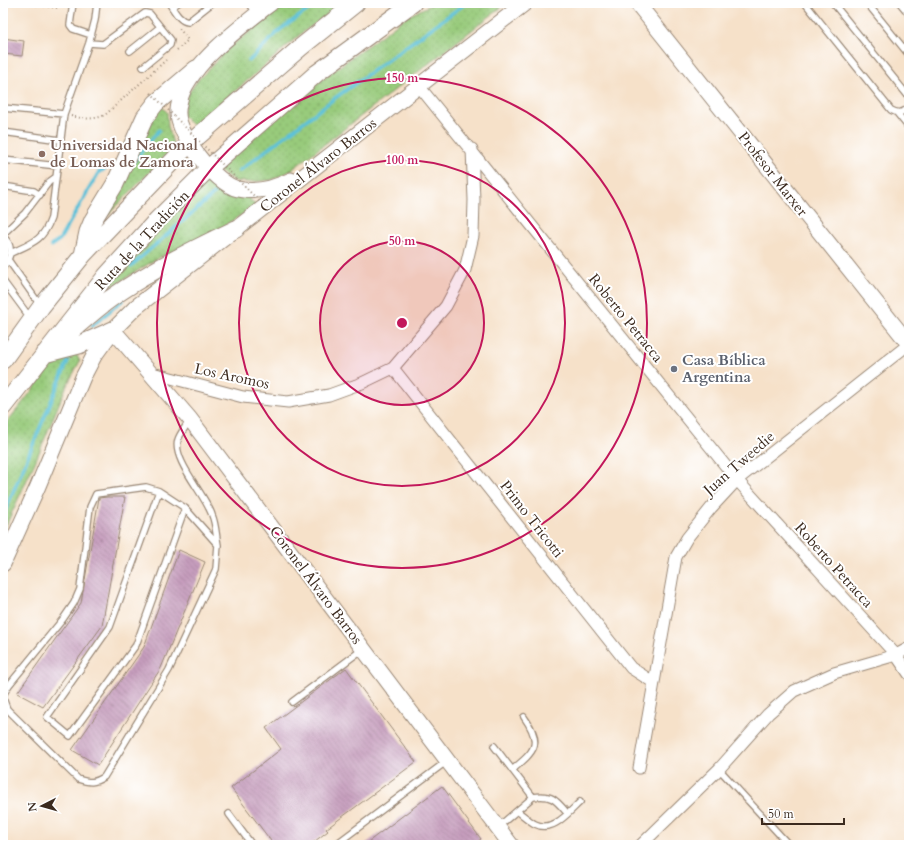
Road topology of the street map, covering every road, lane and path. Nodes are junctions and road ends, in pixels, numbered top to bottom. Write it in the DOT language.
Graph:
graph roads {
  1 [pos="33,3"];
  2 [pos="72,3"];
  3 [pos="96,3"];
  4 [pos="178,3"];
  5 [pos="212,3"];
  6 [pos="356,3"];
  7 [pos="418,3"];
  8 [pos="525,3"];
  9 [pos="638,3"];
  10 [pos="833,3"];
  11 [pos="867,3"];
  12 [pos="900,3"];
  13 [pos="808,4"];
  14 [pos="170,5"];
  15 [pos="263,5"];
  16 [pos="408,7"];
  17 [pos="58,8"];
  18 [pos="909,14"];
  19 [pos="160,27"];
  20 [pos="91,35"];
  21 [pos="89,43"];
  22 [pos="130,51"];
  23 [pos="909,55"];
  24 [pos="142,67"];
  25 [pos="196,69"];
  26 [pos="419,86"];
  27 [pos="151,93"];
  28 [pos="909,97"];
  29 [pos="3,108"];
  30 [pos="909,108"];
  31 [pos="897,113"];
  32 [pos="64,114"];
  33 [pos="909,128"];
  34 [pos="3,132"];
  35 [pos="60,140"];
  36 [pos="189,144"];
  37 [pos="472,149"];
  38 [pos="3,160"];
  39 [pos="58,166"];
  40 [pos="209,168"];
  41 [pos="310,171"];
  42 [pos="56,177"];
  43 [pos="3,186"];
  44 [pos="40,195"];
  45 [pos="270,212"];
  46 [pos="236,229"];
  47 [pos="3,236"];
  48 [pos="11,252"];
  49 [pos="82,255"];
  50 [pos="9,261"];
  51 [pos="3,267"];
  52 [pos="3,281"];
  53 [pos="37,314"];
  54 [pos="113,330"];
  55 [pos="909,344"];
  56 [pos="44,354"];
  57 [pos="3,360"];
  58 [pos="393,368"];
  59 [pos="152,373"];
  60 [pos="3,406"];
  61 [pos="190,419"];
  62 [pos="737,480"];
  63 [pos="158,491"];
  64 [pos="185,508"];
  65 [pos="218,545"];
  66 [pos="3,564"];
  67 [pos="909,648"];
  68 [pos="364,649"];
  69 [pos="896,655"];
  70 [pos="909,674"];
  71 [pos="653,682"];
  72 [pos="3,696"];
  73 [pos="292,702"];
  74 [pos="524,717"];
  75 [pos="494,746"];
  76 [pos="448,761"];
  77 [pos="639,768"];
  78 [pos="719,769"];
  79 [pos="512,770"];
  80 [pos="533,797"];
  81 [pos="580,802"];
  82 [pos="517,811"];
  83 [pos="568,813"];
  84 [pos="229,814"];
  85 [pos="498,827"];
  86 [pos="252,845"];
  87 [pos="335,845"];
  88 [pos="511,845"];
  89 [pos="641,845"];
  90 [pos="789,845"];
  1 -- 17 [label="path"];
  2 -- 20 [label="lane"];
  3 -- 20 [label="lane"];
  4 -- 14 [label="lane"];
  5 -- 14 [label="lane"];
  6 -- 36 [label="main road, Ruta de la Tradición"];
  7 -- 16 [label="main road, Ruta de la Tradición"];
  8 -- 26 [label="main road, Coronel Álvaro Barros"];
  9 -- 55 [label="main road, Profesor Marxer"];
  10 -- 28 [label="lane"];
  11 -- 23 [label="lane"];
  12 -- 18 [label="lane"];
  13 -- 31 [label="lane"];
  15 -- 25 [label="main road"];
  16 -- 40 [label="main road, Ruta de la Tradición"];
  19 -- 21 [label="lane"];
  19 -- 22 [label="lane"];
  19 -- 24 [label="lane"];
  20 -- 21 [label="lane"];
  21 -- 32 [label="lane"];
  25 -- 36 [label="main road"];
  25 -- 49 [label="main road"];
  26 -- 37 [label="street, Roberto Petracca"];
  26 -- 41 [label="main road, Coronel Álvaro Barros"];
  27 -- 45 [label="path, bridge"];
  29 -- 32 [label="lane"];
  30 -- 31 [label="lane"];
  31 -- 33 [label="lane"];
  32 -- 35 [label="lane"];
  34 -- 35 [label="lane"];
  35 -- 39 [label="lane"];
  36 -- 40 [label="main road"];
  36 -- 49 [label="main road, Ruta de la Tradición"];
  37 -- 58 [label="street, Los Aromos"];
  37 -- 62 [label="street, Roberto Petracca"];
  38 -- 39 [label="lane"];
  39 -- 42 [label="lane"];
  40 -- 41 [label="main road"];
  40 -- 56 [label="main road, Ruta de la Tradición"];
  41 -- 46 [label="main road, Coronel Álvaro Barros"];
  42 -- 44 [label="lane"];
  42 -- 48 [label="lane"];
  43 -- 44 [label="lane"];
  44 -- 47 [label="lane"];
  46 -- 54 [label="main road, Coronel Álvaro Barros"];
  46 -- 56 [label="main road"];
  47 -- 48 [label="lane"];
  48 -- 50 [label="lane"];
  49 -- 53 [label="main road, Ruta de la Tradición"];
  50 -- 51 [label="lane"];
  50 -- 53 [label="lane"];
  52 -- 53 [label="lane"];
  53 -- 57 [label="main road, Ruta de la Tradición"];
  54 -- 56 [label="main road"];
  54 -- 59 [label="main road, Coronel Álvaro Barros"];
  54 -- 66 [label="main road, Coronel Álvaro Barros"];
  55 -- 62 [label="street, Juan Tweedie"];
  56 -- 60 [label="main road, Ruta de la Tradición"];
  58 -- 59 [label="street, Los Aromos"];
  58 -- 71 [label="street, Primo Tricotti"];
  59 -- 61 [label="main road, Coronel Álvaro Barros"];
  61 -- 65 [label="lane"];
  61 -- 68 [label="main road, Coronel Álvaro Barros"];
  62 -- 69 [label="street, Roberto Petracca"];
  62 -- 71 [label="street, Juan Tweedie"];
  63 -- 64 [label="lane"];
  63 -- 64 [label="lane"];
  63 -- 72 [label="lane"];
  64 -- 65 [label="lane"];
  65 -- 72 [label="lane"];
  67 -- 69 [label="street"];
  68 -- 73 [label="lane"];
  68 -- 76 [label="main road, Coronel Álvaro Barros"];
  69 -- 70 [label="street, Roberto Petracca"];
  69 -- 78 [label="street"];
  71 -- 77 [label="street, Juan Tweedie"];
  74 -- 79 [label="lane"];
  75 -- 79 [label="lane"];
  76 -- 85 [label="main road, Coronel Álvaro Barros"];
  76 -- 87 [label="lane"];
  78 -- 89 [label="street"];
  78 -- 90 [label="lane"];
  79 -- 80 [label="lane"];
  80 -- 82 [label="lane"];
  80 -- 83 [label="lane"];
  81 -- 83 [label="lane"];
  82 -- 83 [label="lane"];
  82 -- 85 [label="lane"];
  84 -- 86 [label="lane"];
  85 -- 88 [label="main road, Coronel Álvaro Barros"];
}
